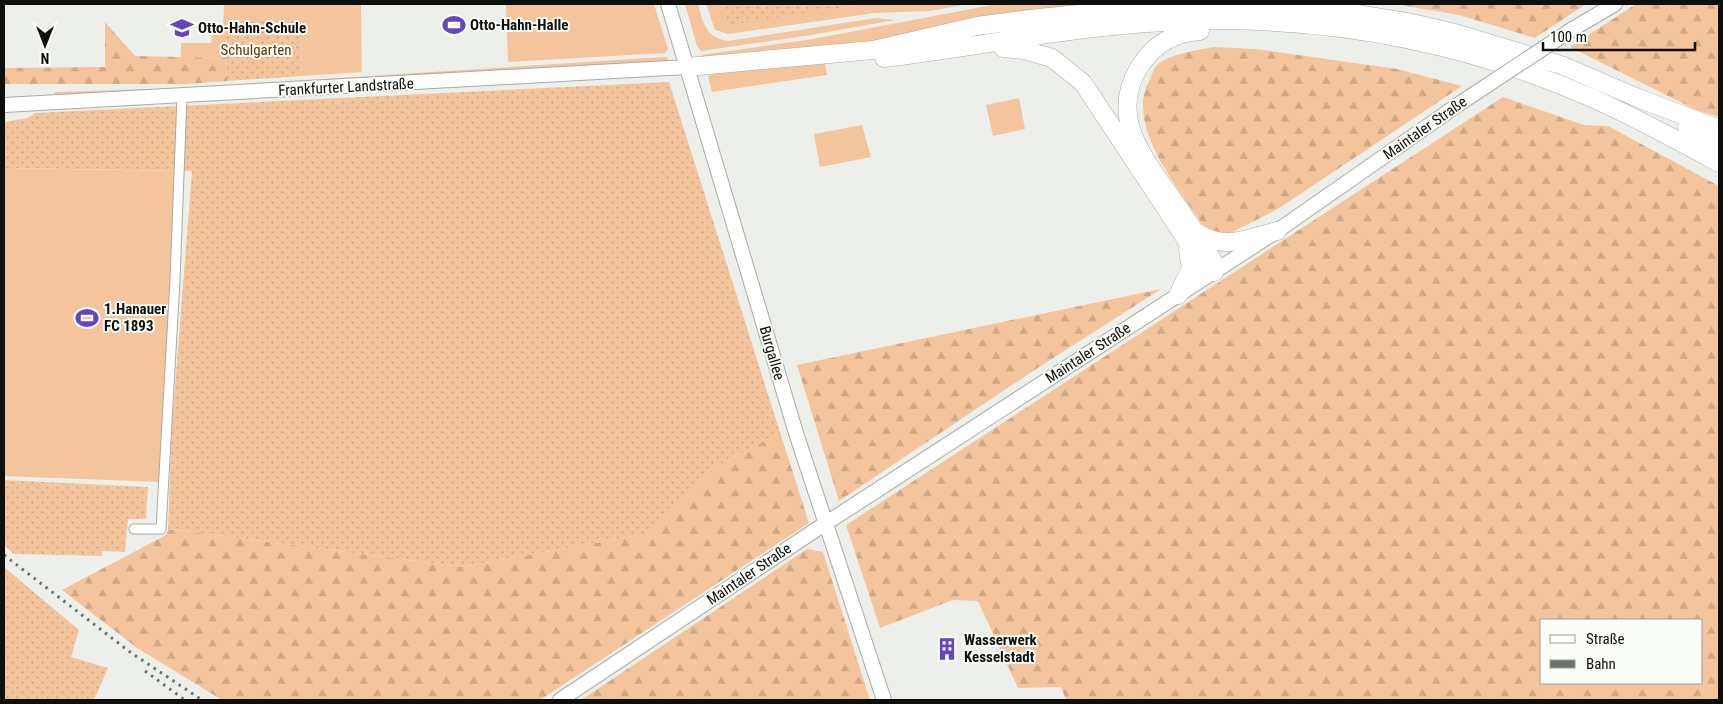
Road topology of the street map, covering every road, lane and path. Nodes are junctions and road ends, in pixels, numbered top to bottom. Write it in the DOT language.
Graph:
graph roads {
  1 [pos="668,4"];
  2 [pos="1615,4"];
  3 [pos="1289,22"];
  4 [pos="946,51"];
  5 [pos="782,57"];
  6 [pos="687,67"];
  7 [pos="182,96"];
  8 [pos="1638,98"];
  9 [pos="4,105"];
  10 [pos="1719,129"];
  11 [pos="1719,148"];
  12 [pos="1719,162"];
  13 [pos="1277,231"];
  14 [pos="1191,235"];
  15 [pos="1214,272"];
  16 [pos="1178,295"];
  17 [pos="826,523"];
  18 [pos="134,528"];
  19 [pos="560,700"];
  20 [pos="884,700"];
  1 -- 6 [label="main road, Burgallee"];
  2 -- 13 [label="main road, Maintaler Straße, bridge"];
  3 -- 4 [label="highway"];
  3 -- 12 [label="highway"];
  3 -- 14 [label="highway"];
  4 -- 5 [label="highway"];
  4 -- 14 [label="highway"];
  5 -- 6 [label="highway"];
  5 -- 8 [label="highway"];
  6 -- 7 [label="main road, Frankfurter Landstraße"];
  6 -- 17 [label="main road, Burgallee"];
  7 -- 9 [label="main road, Frankfurter Landstraße"];
  7 -- 18 [label="street"];
  8 -- 10 [label="highway"];
  8 -- 11 [label="highway"];
  13 -- 14 [label="highway"];
  13 -- 15 [label="main road, Maintaler Straße"];
  14 -- 15 [label="highway"];
  14 -- 16 [label="highway"];
  15 -- 16 [label="main road, Maintaler Straße"];
  16 -- 17 [label="main road, Maintaler Straße"];
  17 -- 19 [label="main road, Maintaler Straße"];
  17 -- 20 [label="main road, Burgallee"];
}
